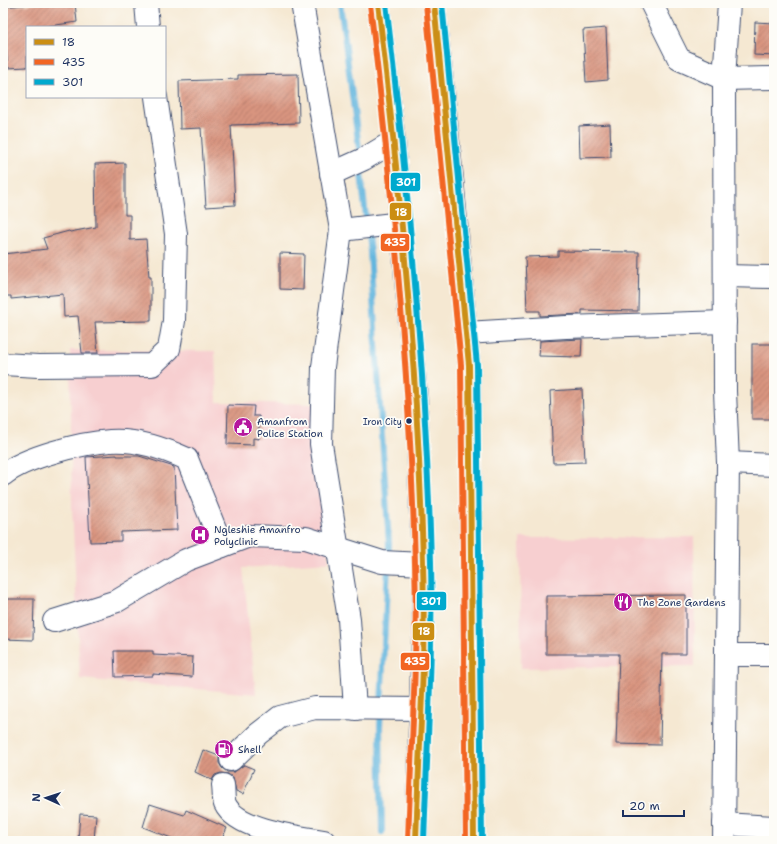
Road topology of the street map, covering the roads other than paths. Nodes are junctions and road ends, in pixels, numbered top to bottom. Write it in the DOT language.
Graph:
graph roads {
  1 [pos="146,3"];
  2 [pos="302,3"];
  3 [pos="378,3"];
  4 [pos="434,3"];
  5 [pos="651,3"];
  6 [pos="728,3"];
  7 [pos="148,26"];
  8 [pos="774,78"];
  9 [pos="724,79"];
  10 [pos="156,98"];
  11 [pos="394,140"];
  12 [pos="331,174"];
  13 [pos="402,223"];
  14 [pos="340,230"];
  15 [pos="725,276"];
  16 [pos="774,277"];
  17 [pos="725,322"];
  18 [pos="466,333"];
  19 [pos="3,364"];
  20 [pos="728,464"];
  21 [pos="774,465"];
  22 [pos="3,475"];
  23 [pos="222,546"];
  24 [pos="338,549"];
  25 [pos="423,564"];
  26 [pos="54,621"];
  27 [pos="726,655"];
  28 [pos="774,655"];
  29 [pos="355,709"];
  30 [pos="421,709"];
  31 [pos="231,760"];
  32 [pos="223,785"];
  33 [pos="774,827"];
  34 [pos="724,832"];
  35 [pos="475,840"];
  36 [pos="324,841"];
  37 [pos="416,841"];
  1 -- 7 [label="main road"];
  2 -- 12 [label="main road"];
  3 -- 11 [label="main road"];
  4 -- 18 [label="main road"];
  5 -- 9 [label="main road"];
  6 -- 9 [label="main road"];
  8 -- 9 [label="main road"];
  9 -- 15 [label="main road"];
  10 -- 19 [label="main road"];
  11 -- 12 [label="main road"];
  11 -- 13 [label="main road"];
  12 -- 14 [label="main road"];
  13 -- 14 [label="main road"];
  13 -- 25 [label="main road"];
  14 -- 24 [label="main road"];
  15 -- 16 [label="main road"];
  15 -- 17 [label="main road"];
  17 -- 18 [label="main road"];
  17 -- 20 [label="main road"];
  18 -- 35 [label="main road"];
  20 -- 21 [label="main road"];
  20 -- 27 [label="main road"];
  22 -- 23 [label="main road"];
  23 -- 24 [label="main road"];
  23 -- 26 [label="main road"];
  24 -- 25 [label="main road"];
  24 -- 29 [label="main road"];
  25 -- 30 [label="main road"];
  27 -- 28 [label="main road"];
  27 -- 34 [label="main road"];
  29 -- 30 [label="main road"];
  29 -- 31 [label="main road"];
  30 -- 37 [label="main road"];
  32 -- 36 [label="main road"];
  33 -- 34 [label="main road"];
}
